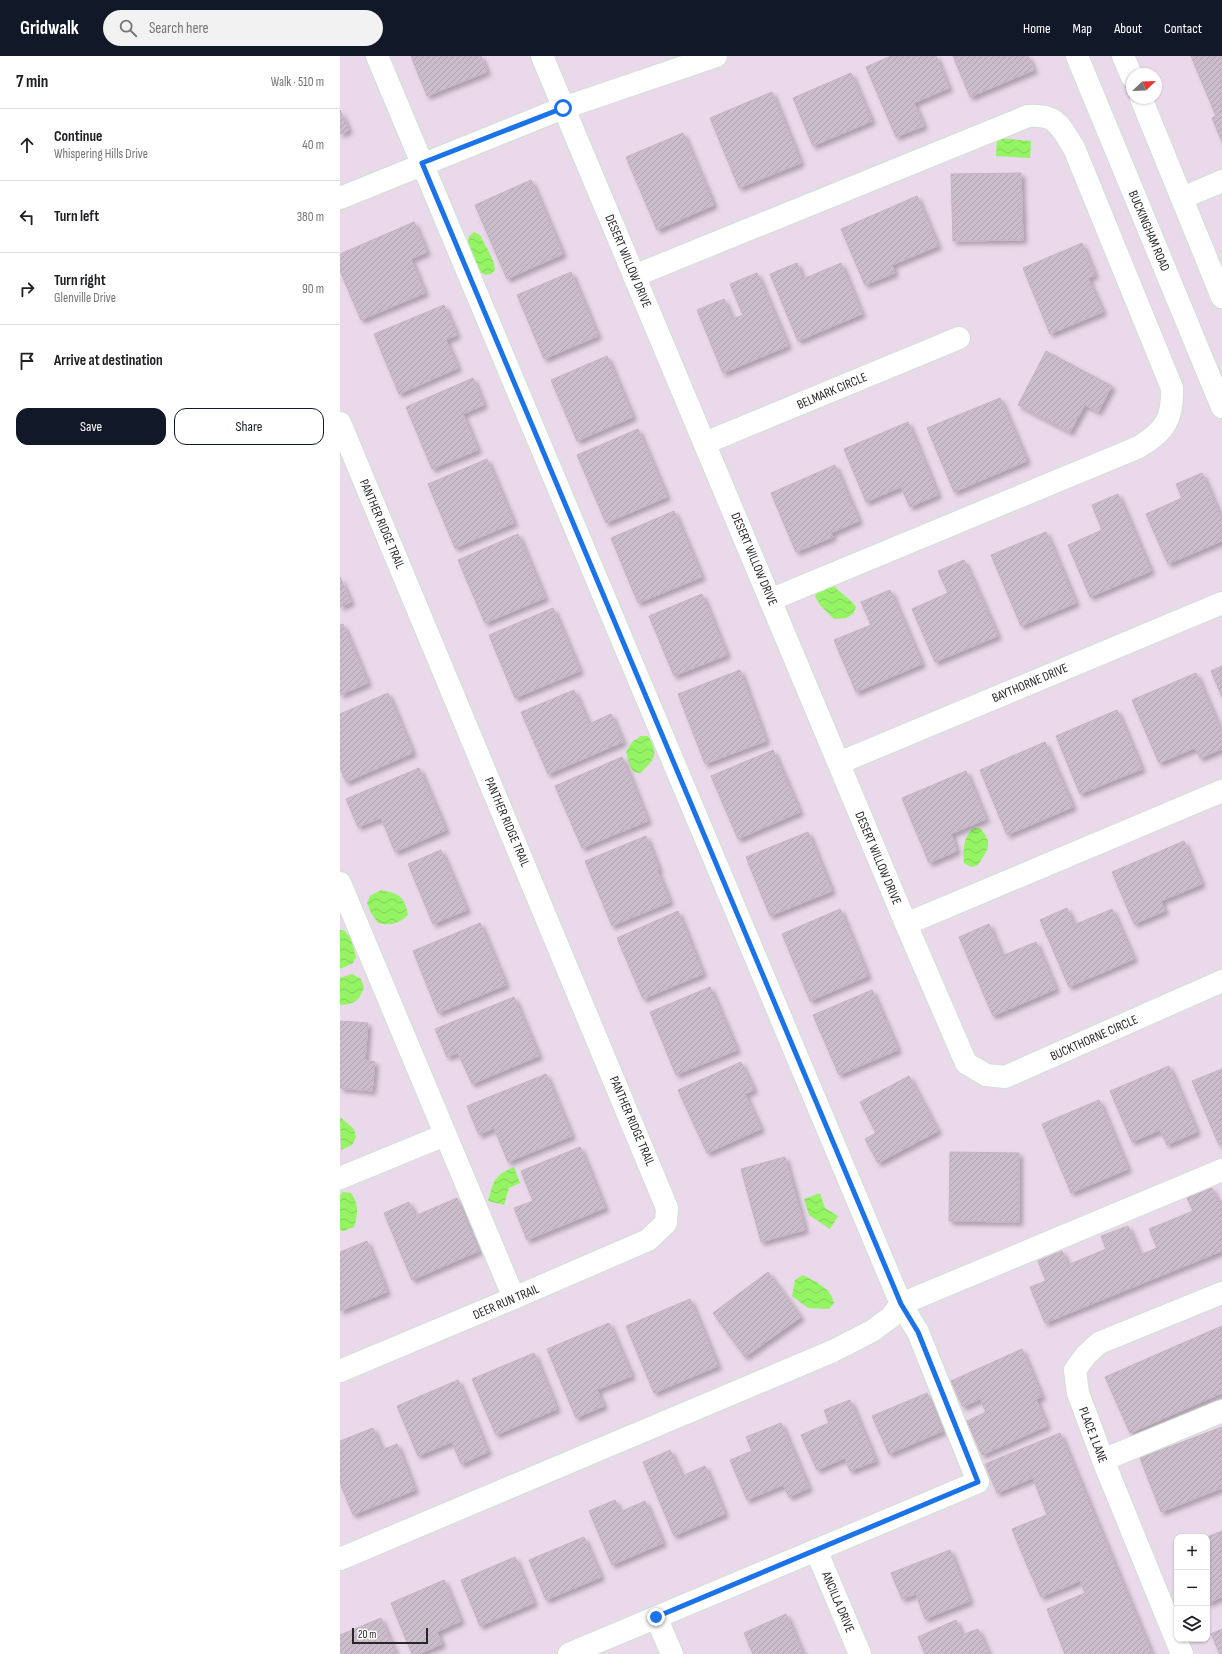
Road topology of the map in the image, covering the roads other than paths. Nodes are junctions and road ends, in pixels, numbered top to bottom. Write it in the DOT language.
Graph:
graph roads {
  1 [pos="377,56"];
  2 [pos="542,56"];
  3 [pos="716,56"];
  4 [pos="1077,56"];
  5 [pos="1123,56"];
  6 [pos="1128,68"];
  7 [pos="1143,104"];
  8 [pos="563,108"];
  9 [pos="422,163"];
  10 [pos="1222,181"];
  11 [pos="340,198"];
  12 [pos="1182,198"];
  13 [pos="634,276"];
  14 [pos="1222,297"];
  15 [pos="959,338"];
  16 [pos="1222,407"];
  17 [pos="340,423"];
  18 [pos="705,444"];
  19 [pos="770,600"];
  20 [pos="1222,603"];
  21 [pos="839,763"];
  22 [pos="1222,791"];
  23 [pos="340,883"];
  24 [pos="906,924"];
  25 [pos="1222,981"];
  26 [pos="966,1063"];
  27 [pos="445,1135"];
  28 [pos="1222,1170"];
  29 [pos="340,1178"];
  30 [pos="666,1224"];
  31 [pos="1222,1293"];
  32 [pos="514,1298"];
  33 [pos="901,1304"];
  34 [pos="340,1371"];
  35 [pos="1222,1411"];
  36 [pos="1103,1460"];
  37 [pos="816,1550"];
  38 [pos="340,1560"];
  39 [pos="656,1617"];
  40 [pos="569,1654"];
  41 [pos="672,1654"];
  42 [pos="860,1654"];
  43 [pos="1182,1654"];
  1 -- 9 [label="street"];
  2 -- 8 [label="street, DESERT WILLOW DRIVE"];
  3 -- 8 [label="street"];
  4 -- 16 [label="street, BUCKINGHAM ROAD"];
  5 -- 6 [label="street"];
  7 -- 12 [label="street"];
  8 -- 9 [label="street"];
  8 -- 13 [label="street, DESERT WILLOW DRIVE"];
  9 -- 11 [label="street"];
  9 -- 33 [label="street"];
  10 -- 12 [label="street"];
  12 -- 14 [label="street"];
  13 -- 18 [label="street, DESERT WILLOW DRIVE"];
  13 -- 19 [label="street"];
  15 -- 18 [label="street, BELMARK CIRCLE"];
  17 -- 30 [label="street, PANTHER RIDGE TRAIL"];
  18 -- 19 [label="street, DESERT WILLOW DRIVE"];
  19 -- 21 [label="street, DESERT WILLOW DRIVE"];
  20 -- 21 [label="street, BAYTHORNE DRIVE"];
  21 -- 24 [label="street, DESERT WILLOW DRIVE"];
  22 -- 24 [label="street"];
  23 -- 27 [label="street"];
  24 -- 26 [label="street, DESERT WILLOW DRIVE"];
  25 -- 26 [label="street, BUCKTHORNE CIRCLE"];
  27 -- 29 [label="street"];
  27 -- 32 [label="street"];
  28 -- 33 [label="street"];
  30 -- 32 [label="street, DEER RUN TRAIL"];
  31 -- 36 [label="street, PLACE 1 LANE"];
  32 -- 34 [label="street, DEER RUN TRAIL"];
  33 -- 37 [label="street"];
  33 -- 38 [label="street"];
  35 -- 36 [label="street"];
  36 -- 43 [label="street, PLACE 1 LANE"];
  37 -- 39 [label="street"];
  37 -- 42 [label="street, ANCILLA DRIVE"];
  39 -- 40 [label="street"];
  39 -- 41 [label="street"];
}
